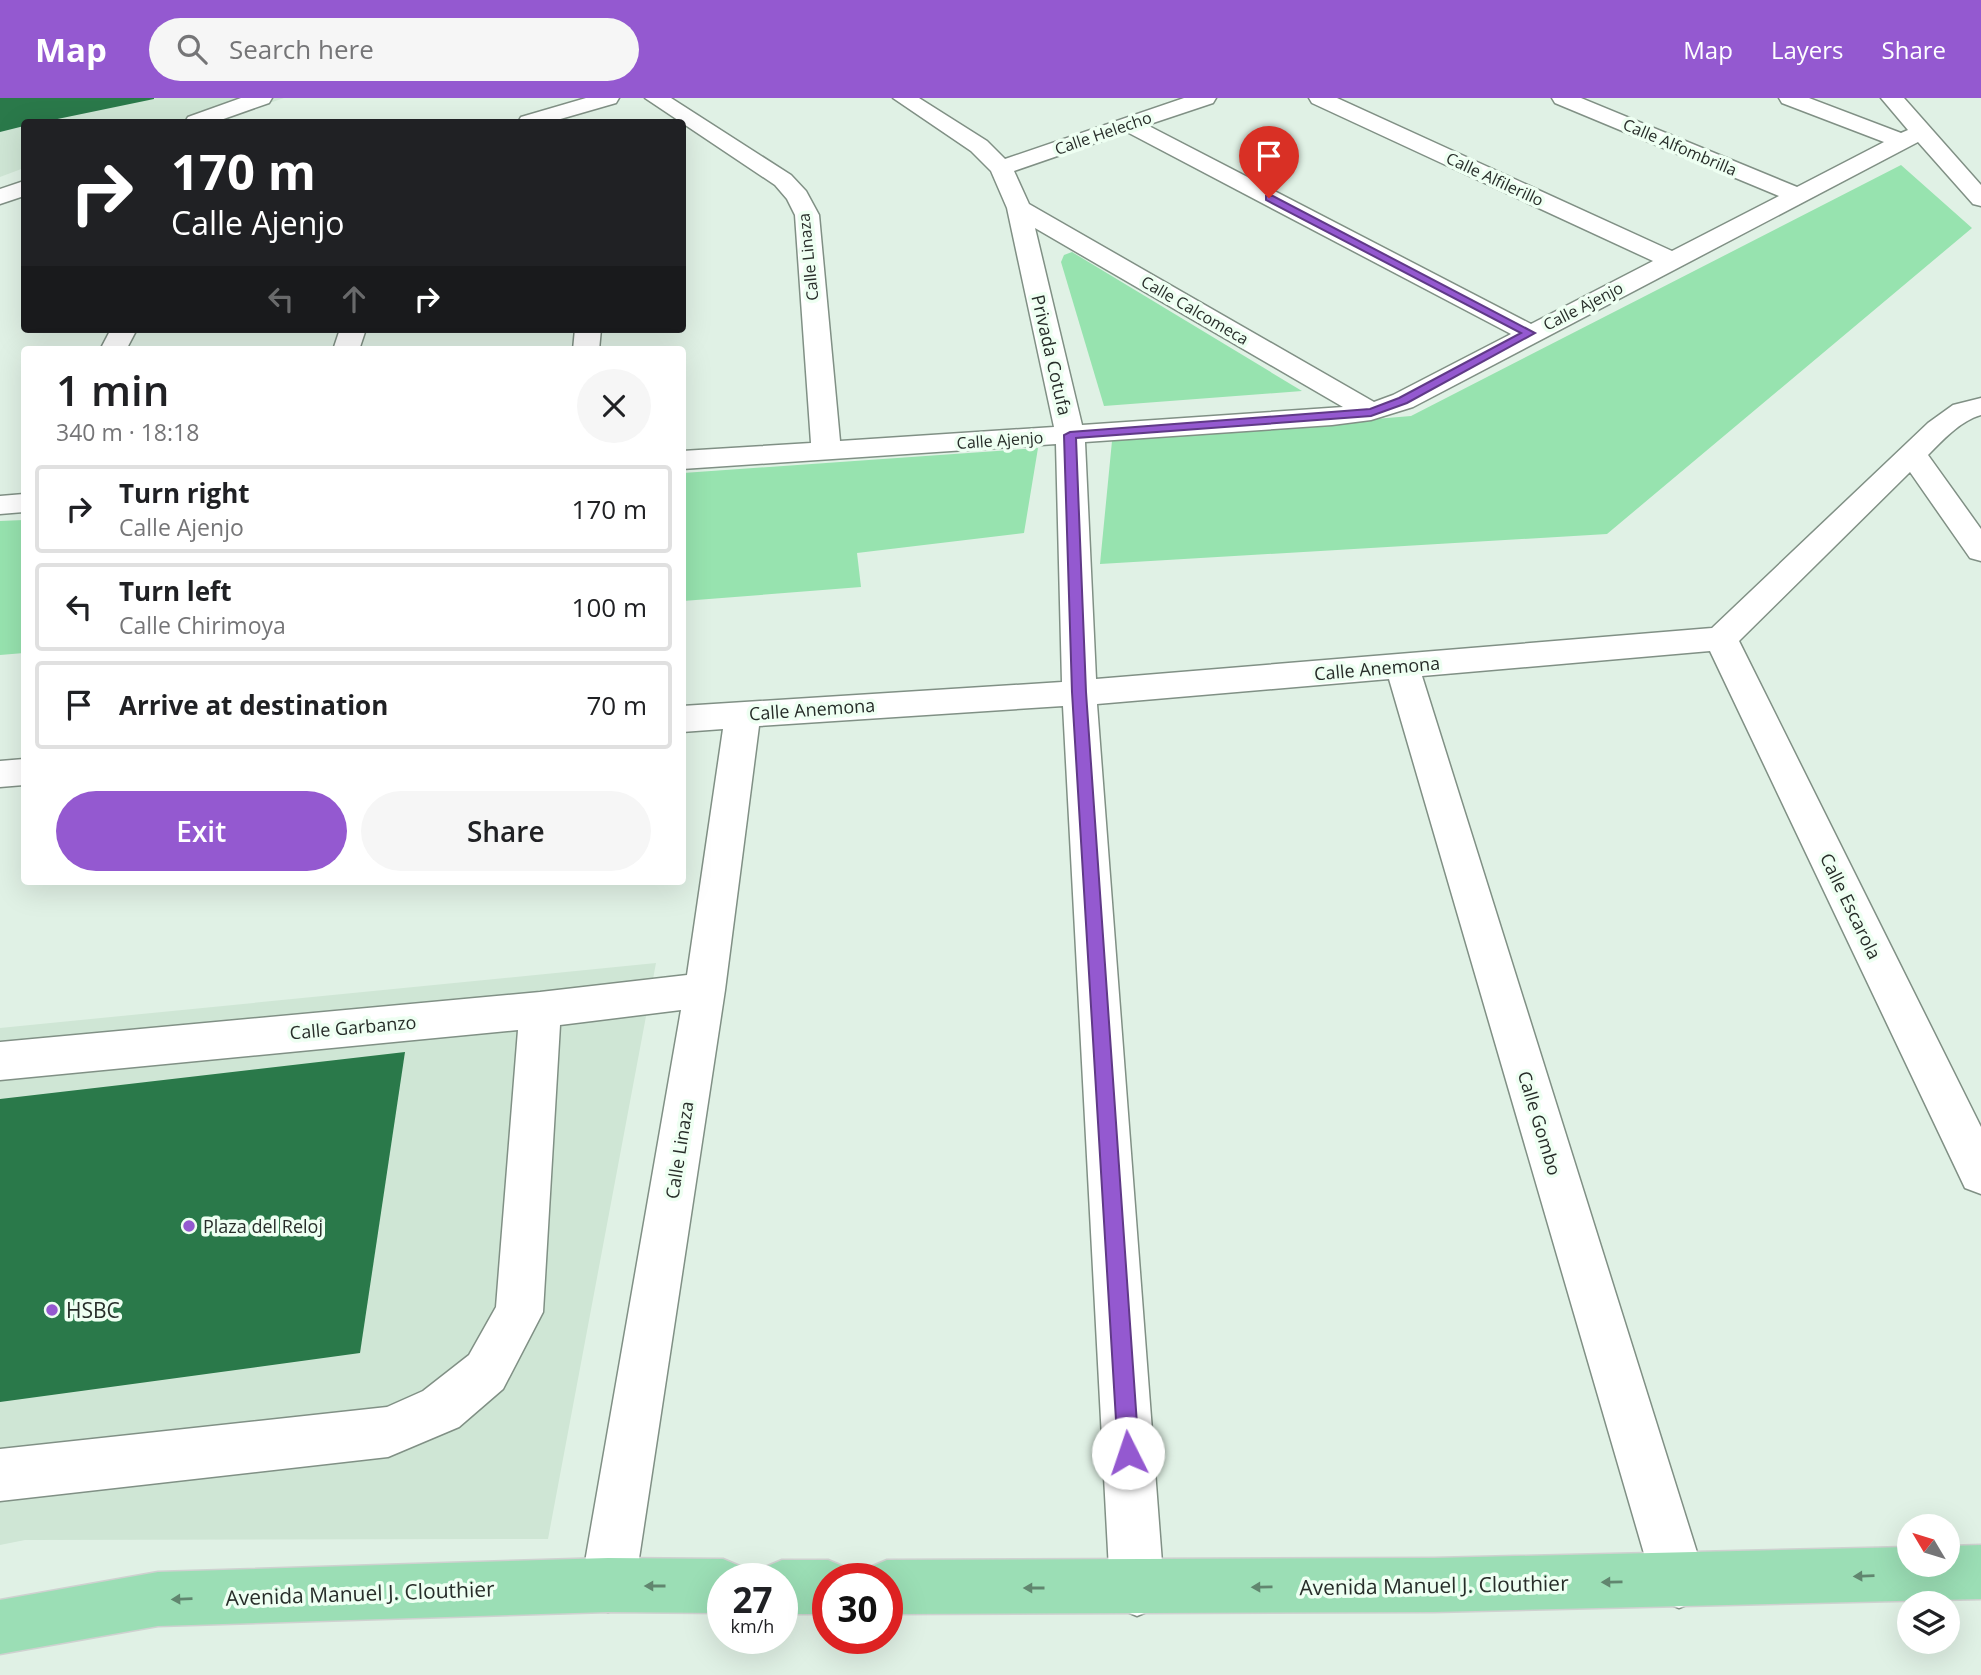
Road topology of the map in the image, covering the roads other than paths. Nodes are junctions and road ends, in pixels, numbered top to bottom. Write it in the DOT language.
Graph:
graph roads {
  1 [pos="261,98"];
  2 [pos="608,98"];
  3 [pos="656,98"];
  4 [pos="904,98"];
  5 [pos="1205,98"];
  6 [pos="1320,98"];
  7 [pos="1563,98"];
  8 [pos="1790,98"];
  9 [pos="1892,98"];
  10 [pos="204,119"];
  11 [pos="539,119"];
  12 [pos="1128,124"];
  13 [pos="1911,136"];
  14 [pos="1001,168"];
  15 [pos="21,189"];
  16 [pos="1798,196"];
  17 [pos="0,197"];
  18 [pos="21,200"];
  19 [pos="1981,200"];
  20 [pos="0,203"];
  21 [pos="1019,208"];
  22 [pos="1671,260"];
  23 [pos="1529,333"];
  24 [pos="1981,406"];
  25 [pos="1371,412"];
  26 [pos="1070,435"];
  27 [pos="825,450"];
  28 [pos="1913,455"];
  29 [pos="686,460"];
  30 [pos="21,503"];
  31 [pos="0,505"];
  32 [pos="1981,551"];
  33 [pos="1721,639"];
  34 [pos="1402,666"];
  35 [pos="1079,692"];
  36 [pos="743,714"];
  37 [pos="686,719"];
  38 [pos="21,772"];
  39 [pos="0,774"];
  40 [pos="705,990"];
  41 [pos="540,1010"];
  42 [pos="0,1061"];
  43 [pos="1981,1173"];
  44 [pos="0,1475"];
  45 [pos="1981,1572"];
  46 [pos="1679,1581"];
  47 [pos="608,1585"];
  48 [pos="707,1586"];
  49 [pos="903,1587"];
  50 [pos="1137,1589"];
  51 [pos="0,1627"];
  1 -- 10 [label="street"];
  2 -- 11 [label="street"];
  3 -- 27 [label="street, Calle Linaza"];
  4 -- 14 [label="street, Privada Cotufa"];
  5 -- 12 [label="street, Calle Helecho"];
  6 -- 22 [label="street, Calle Alfilerillo"];
  7 -- 16 [label="street, Calle Alfombrilla"];
  8 -- 13 [label="street"];
  9 -- 13 [label="street"];
  12 -- 14 [label="street, Calle Helecho"];
  12 -- 23 [label="street"];
  13 -- 16 [label="street, Calle Ajenjo"];
  13 -- 19 [label="street"];
  14 -- 21 [label="street, Privada Cotufa"];
  15 -- 17 [label="street"];
  16 -- 22 [label="street, Calle Ajenjo"];
  18 -- 20 [label="street"];
  21 -- 25 [label="street, Calle Calcomeca"];
  21 -- 26 [label="street, Privada Cotufa"];
  22 -- 23 [label="street, Calle Ajenjo"];
  23 -- 25 [label="street, Calle Ajenjo"];
  24 -- 28 [label="street"];
  25 -- 26 [label="street, Calle Ajenjo"];
  26 -- 27 [label="street, Calle Ajenjo"];
  26 -- 35 [label="street, Privada Cotufa"];
  27 -- 29 [label="street, Calle Ajenjo"];
  28 -- 32 [label="street"];
  28 -- 33 [label="street"];
  30 -- 31 [label="street"];
  33 -- 34 [label="street, Calle Anemona"];
  33 -- 43 [label="street, Calle Escarola"];
  34 -- 35 [label="street, Calle Anemona"];
  34 -- 46 [label="street, Calle Gombo"];
  35 -- 36 [label="street, Calle Anemona"];
  35 -- 50 [label="street, Privada Cotufa"];
  36 -- 37 [label="street, Calle Anemona"];
  36 -- 40 [label="street, Calle Linaza"];
  38 -- 39 [label="street"];
  40 -- 41 [label="street, Calle Garbanzo"];
  40 -- 47 [label="street, Calle Linaza"];
  41 -- 42 [label="street, Calle Garbanzo"];
  41 -- 44 [label="street"];
  45 -- 46 [label="main road, Avenida Manuel J. Clouthier, one-way"];
  46 -- 50 [label="main road, Avenida Manuel J. Clouthier, one-way"];
  48 -- 47 [label="main road, Avenida Manuel J. Clouthier, one-way"];
  47 -- 51 [label="main road, Avenida Manuel J. Clouthier, one-way"];
  50 -- 49 [label="main road, Avenida Manuel J. Clouthier, one-way"];
}
